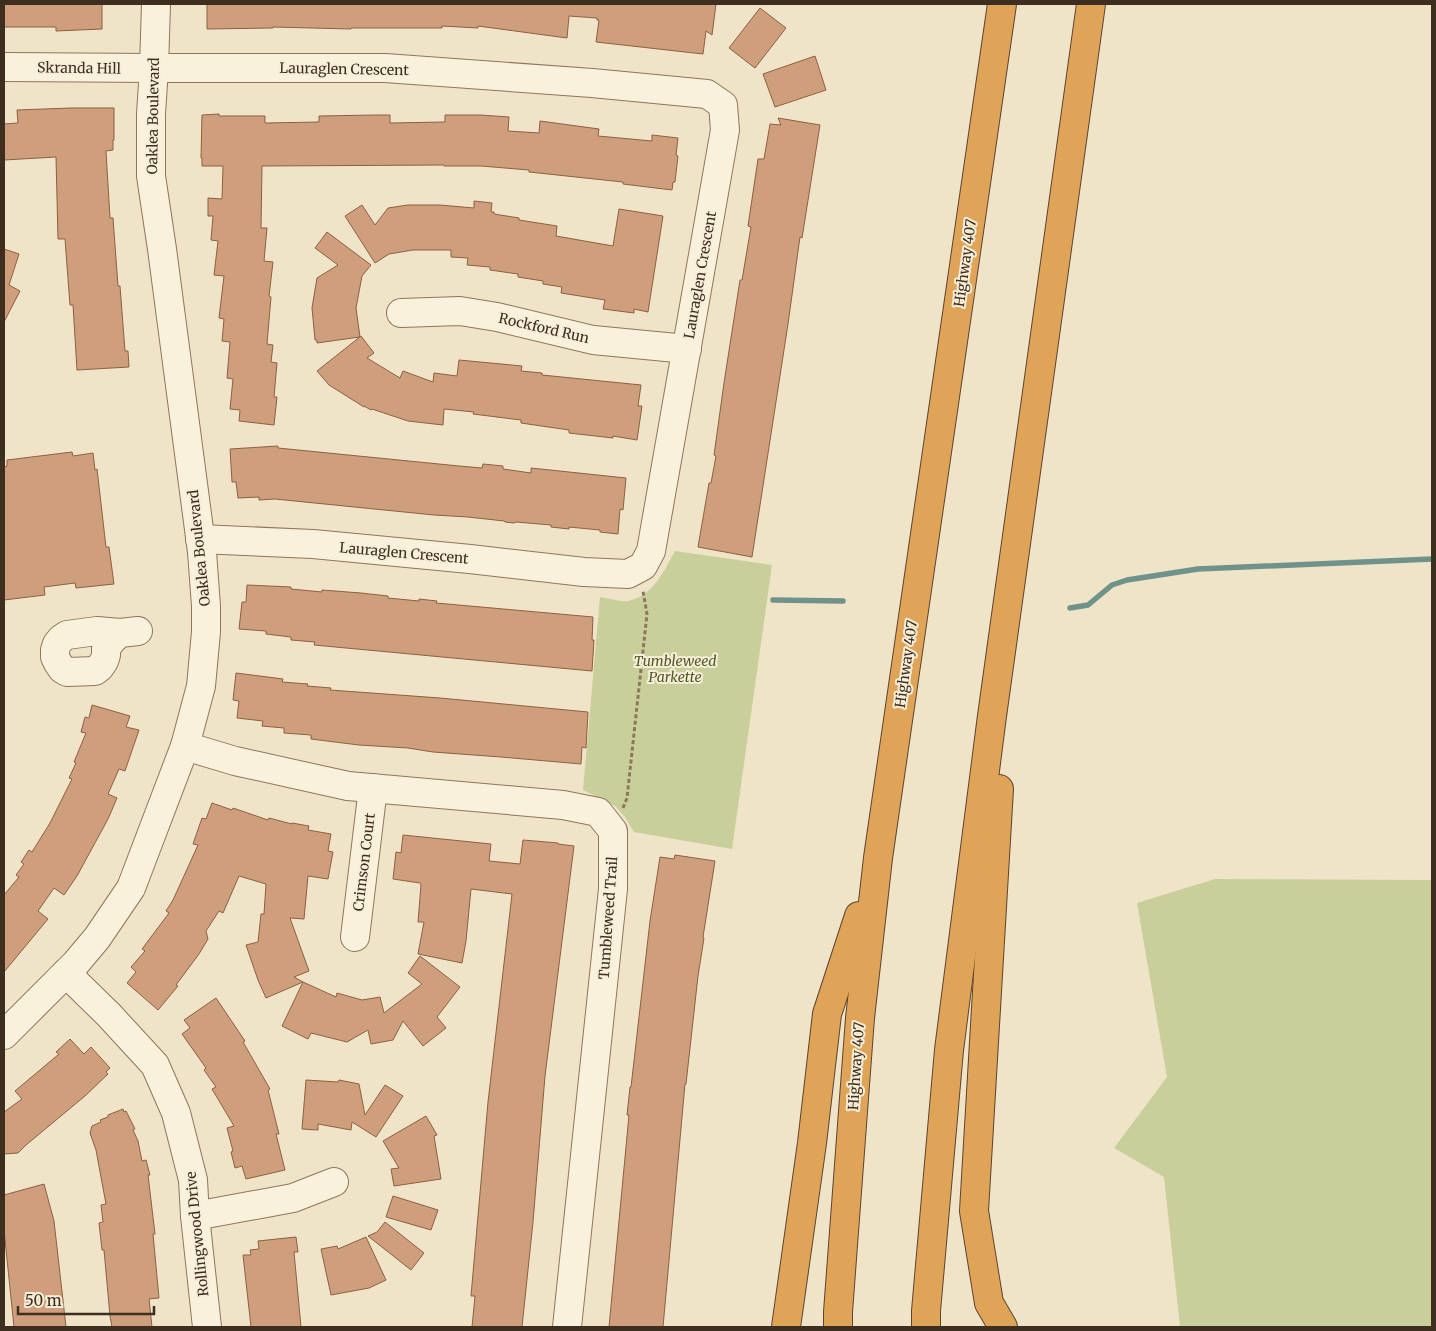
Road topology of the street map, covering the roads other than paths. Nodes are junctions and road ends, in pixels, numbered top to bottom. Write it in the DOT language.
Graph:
graph roads {
  1 [pos="156,4"];
  2 [pos="1002,4"];
  3 [pos="1091,4"];
  4 [pos="4,67"];
  5 [pos="154,68"];
  6 [pos="401,314"];
  7 [pos="687,349"];
  8 [pos="200,538"];
  9 [pos="992,716"];
  10 [pos="185,746"];
  11 [pos="373,788"];
  12 [pos="878,858"];
  13 [pos="355,937"];
  14 [pos="66,973"];
  15 [pos="4,1035"];
  16 [pos="334,1182"];
  17 [pos="195,1216"];
  18 [pos="207,1327"];
  19 [pos="567,1327"];
  20 [pos="786,1327"];
  21 [pos="838,1327"];
  22 [pos="926,1327"];
  23 [pos="1003,1327"];
  1 -- 5 [label="street, Oaklea Boulevard"];
  2 -- 12 [label="highway, Highway 407"];
  3 -- 9 [label="highway"];
  4 -- 5 [label="street, Skranda Hill"];
  5 -- 7 [label="street, Lauraglen Crescent"];
  5 -- 8 [label="street, Oaklea Boulevard"];
  6 -- 7 [label="street, Rockford Run"];
  7 -- 8 [label="street, Lauraglen Crescent"];
  8 -- 10 [label="street, Oaklea Boulevard"];
  9 -- 22 [label="highway"];
  9 -- 23 [label="highway"];
  10 -- 11 [label="street"];
  10 -- 14 [label="street, Oaklea Boulevard"];
  11 -- 13 [label="street, Crimson Court"];
  11 -- 19 [label="street, Tumbleweed Trail"];
  12 -- 20 [label="highway"];
  12 -- 21 [label="highway, Highway 407"];
  14 -- 15 [label="street, Oaklea Boulevard"];
  14 -- 17 [label="street, Rollingwood Drive"];
  16 -- 17 [label="street"];
  17 -- 18 [label="street, Rollingwood Drive"];
}
